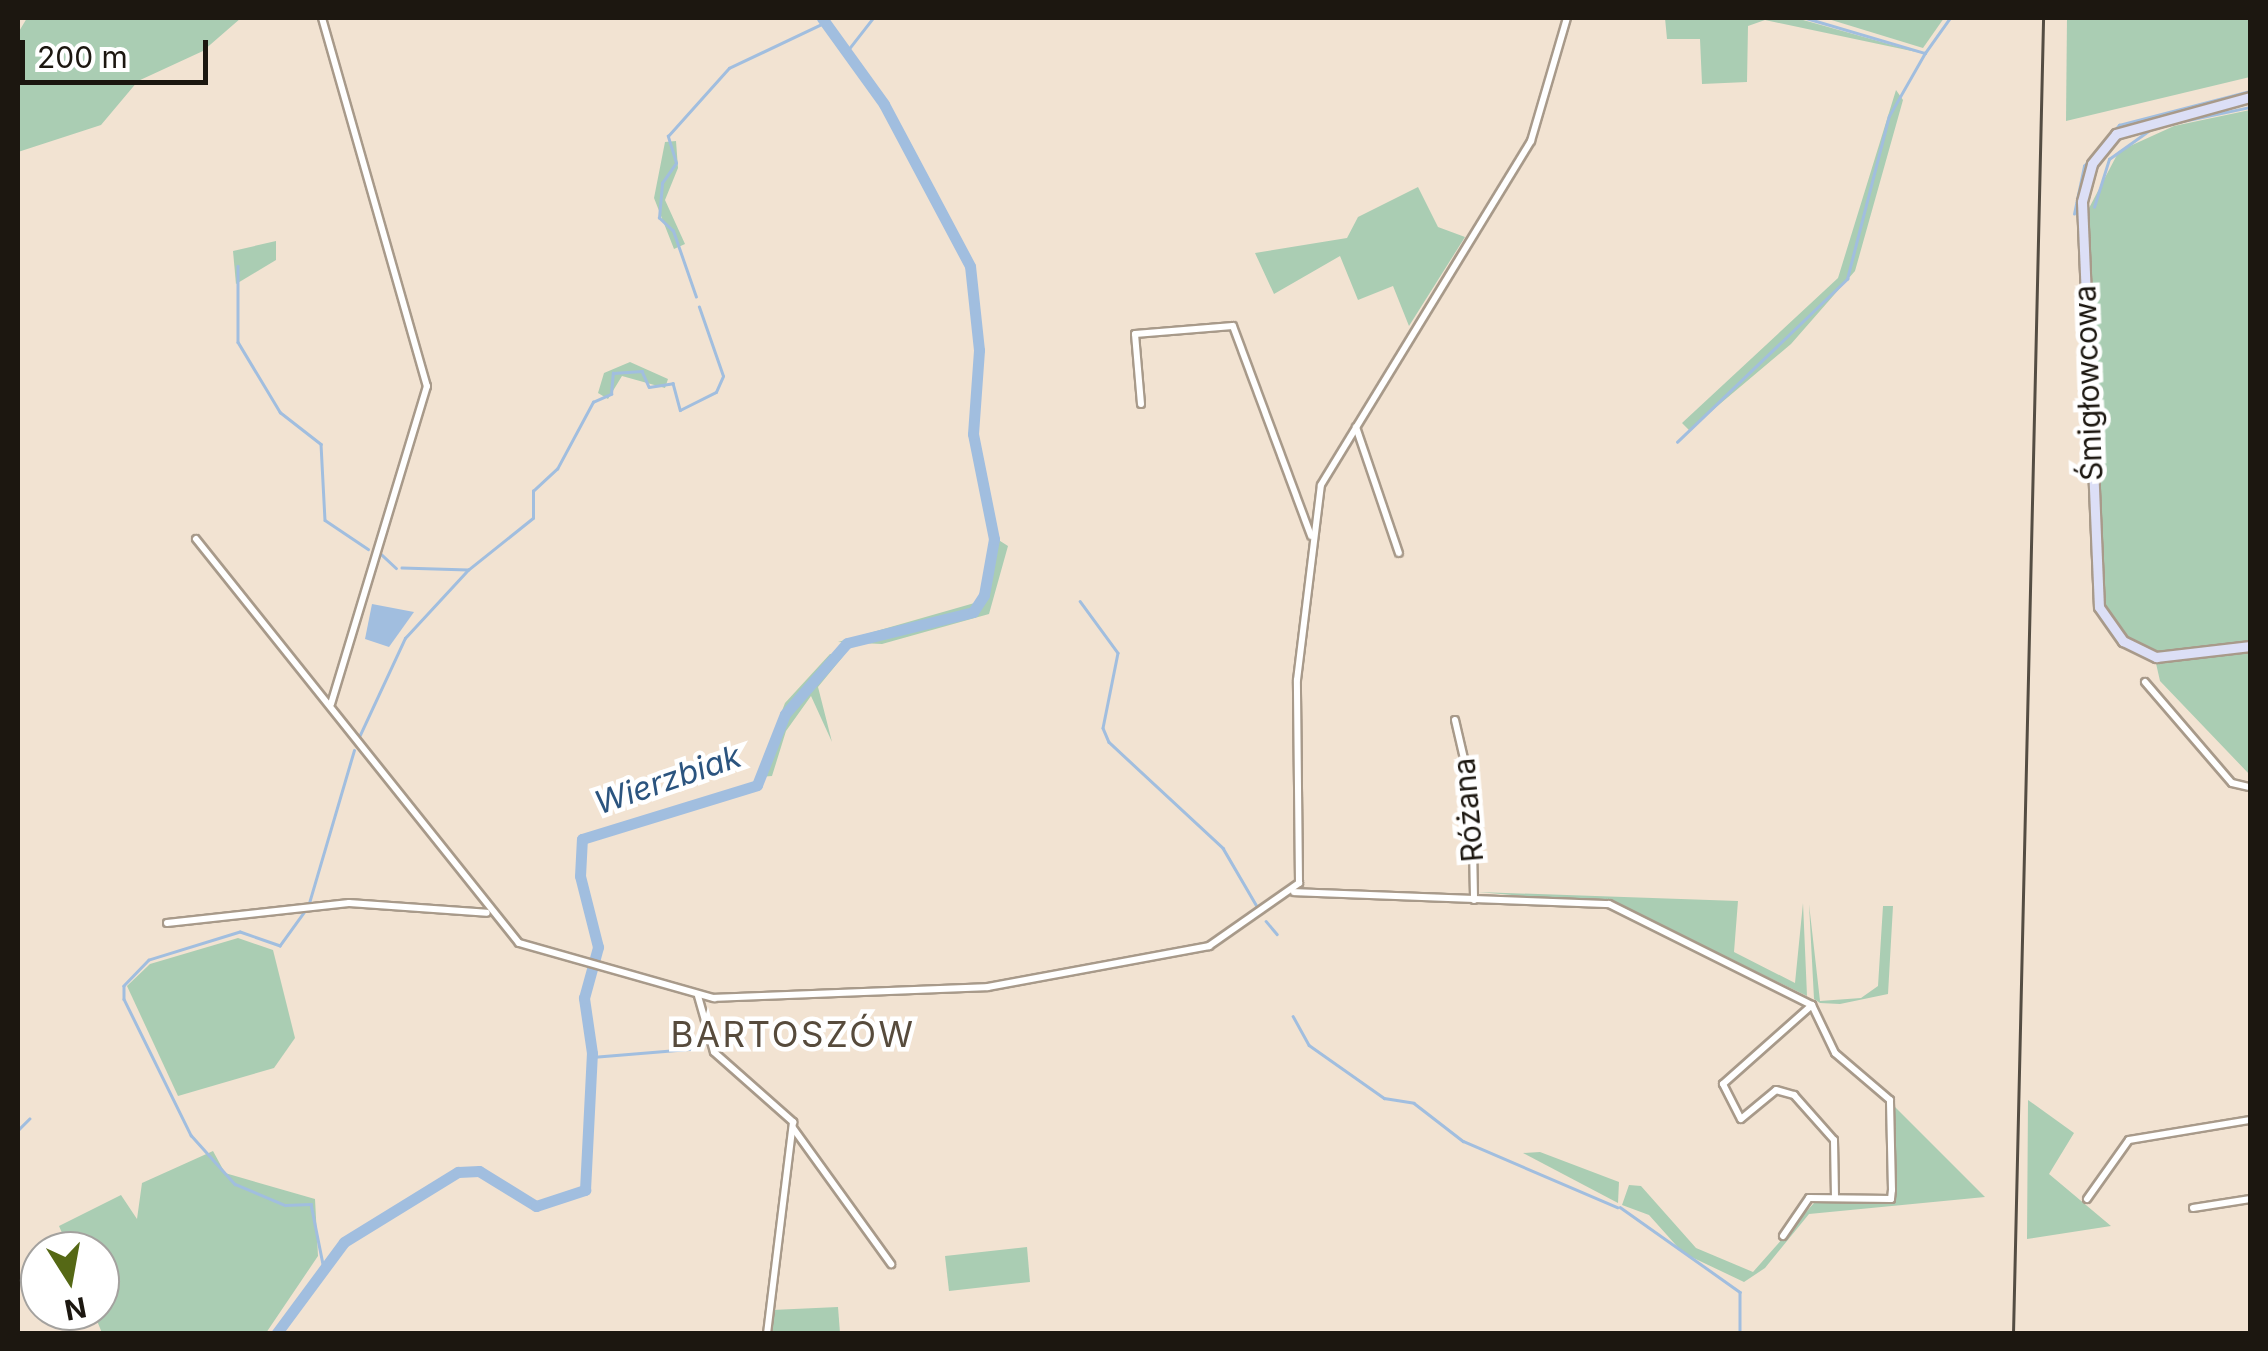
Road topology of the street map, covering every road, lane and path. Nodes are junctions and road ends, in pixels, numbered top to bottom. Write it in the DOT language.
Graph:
graph roads {
  1 [pos="322,18"];
  2 [pos="1567,18"];
  3 [pos="2250,97"];
  4 [pos="1141,404"];
  5 [pos="1356,428"];
  6 [pos="1312,537"];
  7 [pos="196,539"];
  8 [pos="1400,553"];
  9 [pos="2250,646"];
  10 [pos="2145,682"];
  11 [pos="330,706"];
  12 [pos="1455,720"];
  13 [pos="2250,787"];
  14 [pos="1294,892"];
  15 [pos="1474,900"];
  16 [pos="487,914"];
  17 [pos="166,923"];
  18 [pos="698,996"];
  19 [pos="1812,1005"];
  20 [pos="2250,1120"];
  21 [pos="792,1126"];
  22 [pos="1835,1198"];
  23 [pos="2250,1199"];
  24 [pos="2087,1200"];
  25 [pos="2194,1208"];
  26 [pos="1783,1236"];
  27 [pos="890,1264"];
  28 [pos="767,1334"];
  1 -- 11 [label="street"];
  2 -- 5 [label="street"];
  3 -- 9 [label="street, Śmigłowcowa"];
  4 -- 6 [label="street"];
  5 -- 6 [label="street"];
  5 -- 8 [label="street"];
  6 -- 14 [label="street"];
  7 -- 11 [label="street"];
  10 -- 13 [label="street"];
  11 -- 16 [label="street"];
  12 -- 15 [label="street, Różana"];
  14 -- 15 [label="street"];
  14 -- 18 [label="street"];
  15 -- 19 [label="street"];
  16 -- 17 [label="street"];
  16 -- 18 [label="street"];
  18 -- 21 [label="street"];
  19 -- 22 [label="street"];
  19 -- 22 [label="street"];
  20 -- 24 [label="street"];
  21 -- 27 [label="street"];
  21 -- 28 [label="street"];
  22 -- 26 [label="street"];
  23 -- 25 [label="street"];
}
